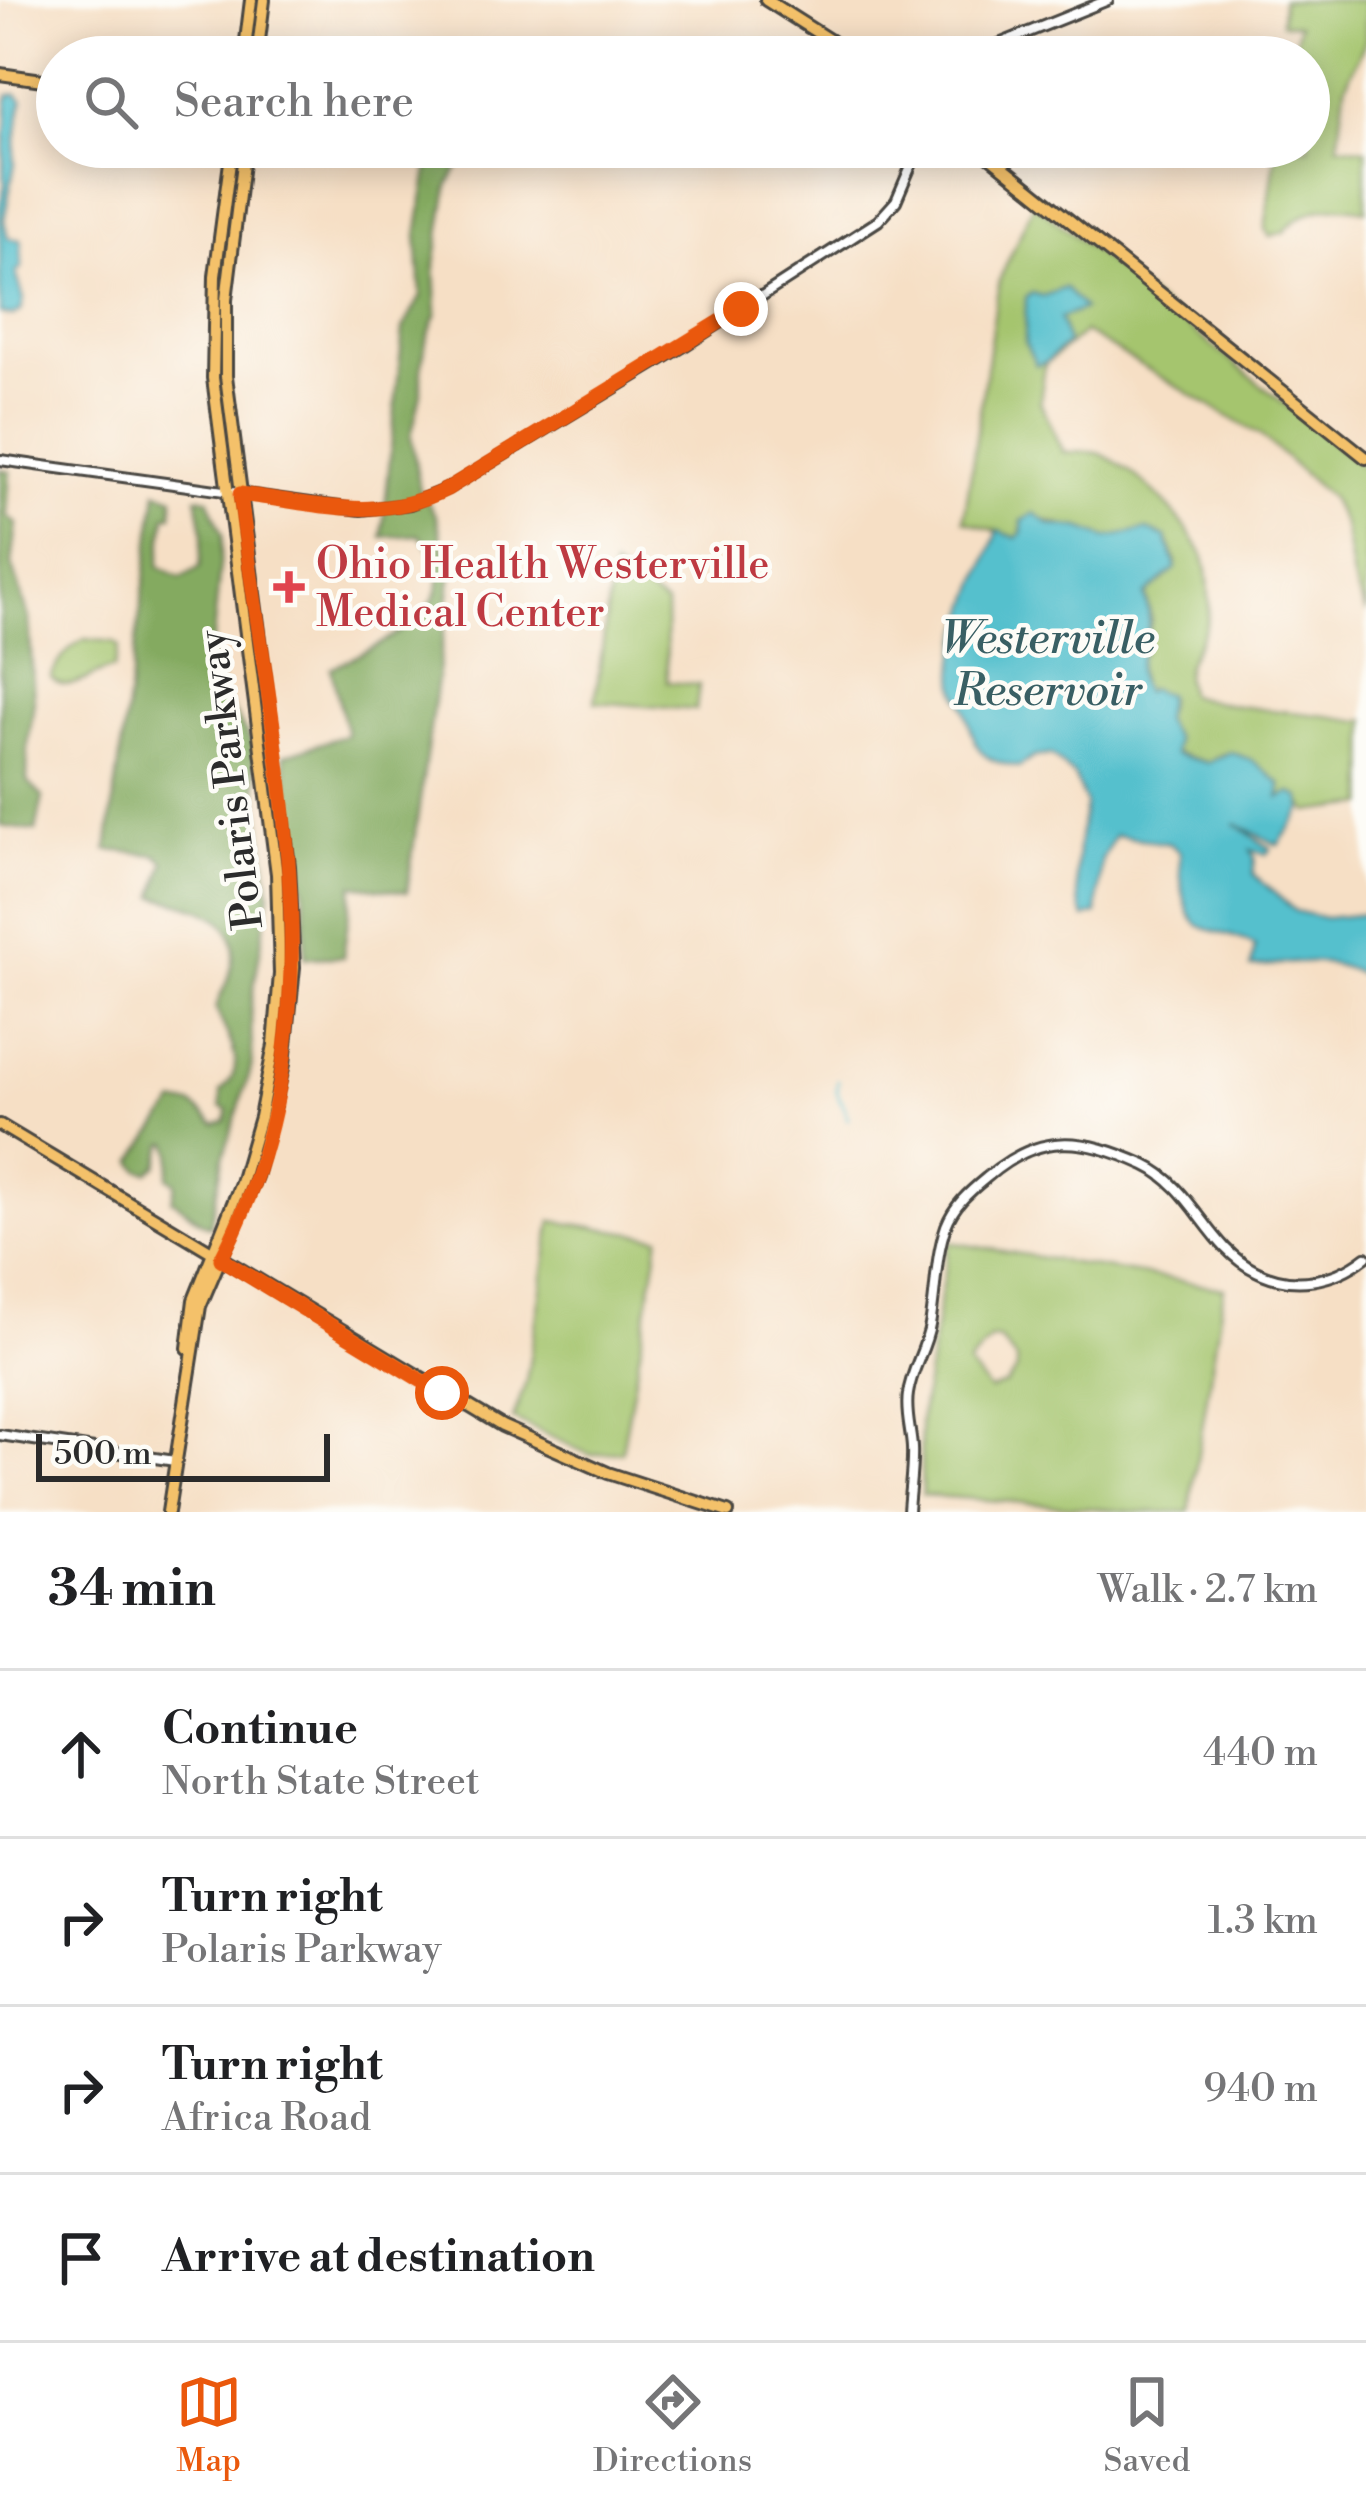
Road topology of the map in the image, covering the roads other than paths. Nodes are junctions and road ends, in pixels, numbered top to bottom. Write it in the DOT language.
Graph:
graph roads {
  1 [pos="251,0"];
  2 [pos="264,0"];
  3 [pos="766,0"];
  4 [pos="1108,0"];
  5 [pos="247,36"];
  6 [pos="260,36"];
  7 [pos="823,36"];
  8 [pos="1019,36"];
  9 [pos="0,74"];
  10 [pos="36,79"];
  11 [pos="229,168"];
  12 [pos="242,168"];
  13 [pos="910,168"];
  14 [pos="1004,168"];
  15 [pos="219,237"];
  16 [pos="225,316"];
  17 [pos="1366,458"];
  18 [pos="0,460"];
  19 [pos="233,492"];
  20 [pos="0,1125"];
  21 [pos="218,1257"];
  22 [pos="1366,1257"];
  23 [pos="190,1356"];
  24 [pos="0,1436"];
  25 [pos="175,1461"];
  26 [pos="168,1512"];
  27 [pos="728,1512"];
  28 [pos="908,1512"];
  1 -- 5 [label="main road"];
  2 -- 6 [label="main road"];
  3 -- 7 [label="main road"];
  4 -- 8 [label="street"];
  9 -- 10 [label="main road"];
  11 -- 15 [label="main road, Polaris Parkway"];
  12 -- 16 [label="main road, Polaris Parkway"];
  13 -- 19 [label="street"];
  14 -- 17 [label="main road"];
  15 -- 16 [label="main road"];
  15 -- 19 [label="main road, Polaris Parkway"];
  16 -- 19 [label="main road, Polaris Parkway"];
  18 -- 19 [label="street"];
  19 -- 21 [label="main road, Polaris Parkway"];
  20 -- 21 [label="main road"];
  21 -- 23 [label="main road"];
  21 -- 23 [label="main road"];
  21 -- 27 [label="main road"];
  22 -- 28 [label="street"];
  23 -- 25 [label="main road"];
  24 -- 25 [label="street"];
  25 -- 26 [label="main road"];
}
